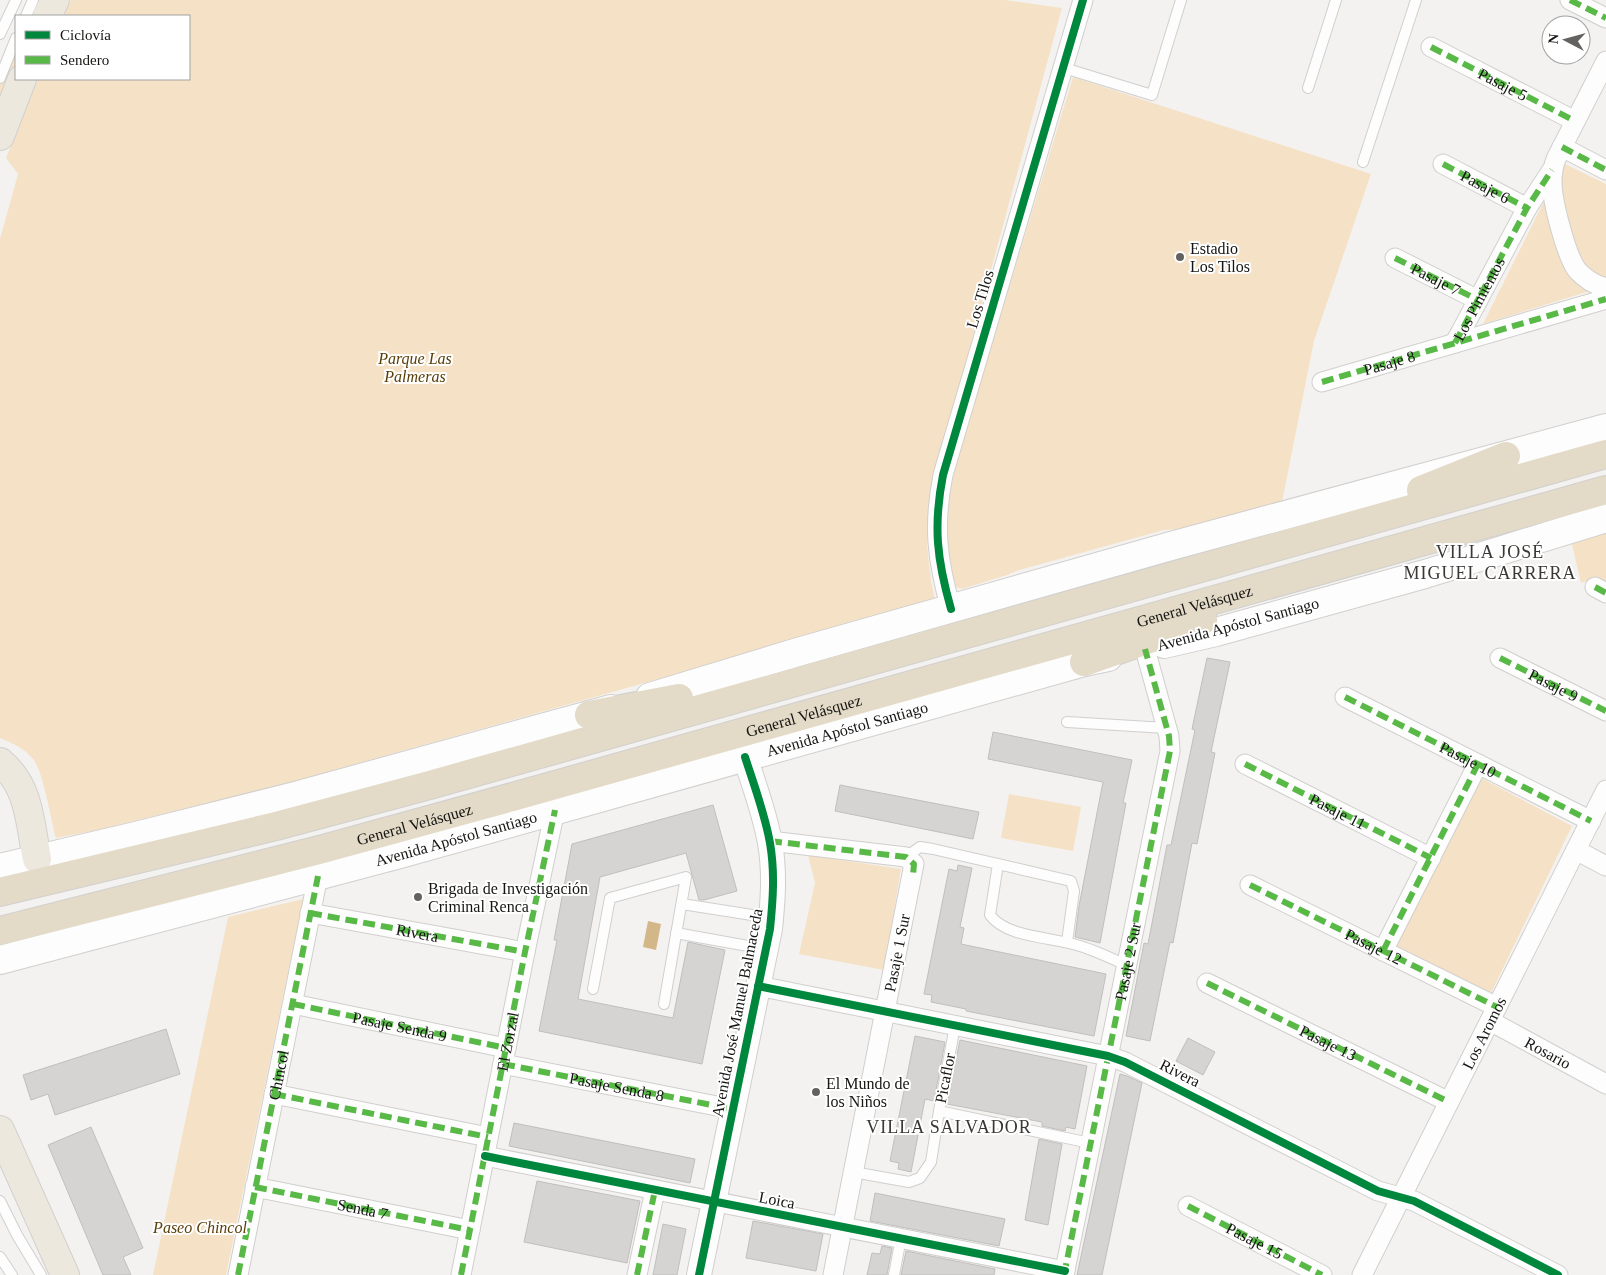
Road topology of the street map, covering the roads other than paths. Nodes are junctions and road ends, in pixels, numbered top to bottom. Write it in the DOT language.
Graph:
graph roads {
  1 [pos="16,0"];
  2 [pos="32,0"];
  3 [pos="55,0"];
  4 [pos="1083,0"];
  5 [pos="1181,0"];
  6 [pos="1336,0"];
  7 [pos="1416,0"];
  8 [pos="1570,0"];
  9 [pos="26,15"];
  10 [pos="48,15"];
  11 [pos="1606,18"];
  12 [pos="0,34"];
  13 [pos="15,40"];
  14 [pos="1431,46"];
  15 [pos="1606,61"];
  16 [pos="1064,68"];
  17 [pos="0,78"];
  18 [pos="22,80"];
  19 [pos="1308,88"];
  20 [pos="1575,121"];
  21 [pos="2,125"];
  22 [pos="1562,147"];
  23 [pos="1363,162"];
  24 [pos="1443,164"];
  25 [pos="1552,170"];
  26 [pos="1606,170"];
  27 [pos="1527,208"];
  28 [pos="1395,258"];
  29 [pos="1606,288"];
  30 [pos="1606,299"];
  31 [pos="1478,300"];
  32 [pos="1455,343"];
  33 [pos="1322,382"];
  34 [pos="1606,428"];
  35 [pos="1606,454"];
  36 [pos="1506,456"];
  37 [pos="1606,490"];
  38 [pos="1606,518"];
  39 [pos="1302,539"];
  40 [pos="1371,555"];
  41 [pos="951,609"];
  42 [pos="1145,649"];
  43 [pos="882,658"];
  44 [pos="1500,658"];
  45 [pos="1084,662"];
  46 [pos="1345,696"];
  47 [pos="1606,711"];
  48 [pos="589,716"];
  49 [pos="1067,722"];
  50 [pos="1166,728"];
  51 [pos="745,757"];
  52 [pos="0,762"];
  53 [pos="1245,764"];
  54 [pos="1478,764"];
  55 [pos="1606,790"];
  56 [pos="555,810"];
  57 [pos="1591,821"];
  58 [pos="770,842"];
  59 [pos="1576,850"];
  60 [pos="906,857"];
  61 [pos="1431,858"];
  62 [pos="37,859"];
  63 [pos="998,864"];
  64 [pos="1606,866"];
  65 [pos="0,868"];
  66 [pos="318,876"];
  67 [pos="1250,885"];
  68 [pos="0,892"];
  69 [pos="682,904"];
  70 [pos="310,913"];
  71 [pos="771,918"];
  72 [pos="0,932"];
  73 [pos="676,933"];
  74 [pos="1067,942"];
  75 [pos="765,949"];
  76 [pos="1383,951"];
  77 [pos="525,952"];
  78 [pos="0,960"];
  79 [pos="1126,965"];
  80 [pos="1207,983"];
  81 [pos="758,986"];
  82 [pos="593,989"];
  83 [pos="293,1004"];
  84 [pos="664,1004"];
  85 [pos="885,1011"];
  86 [pos="1493,1014"];
  87 [pos="956,1026"];
  88 [pos="505,1056"];
  89 [pos="1108,1056"];
  90 [pos="1606,1084"];
  91 [pos="274,1094"];
  92 [pos="1449,1102"];
  93 [pos="732,1109"];
  94 [pos="939,1111"];
  95 [pos="0,1130"];
  96 [pos="488,1137"];
  97 [pos="1090,1143"];
  98 [pos="485,1156"];
  99 [pos="853,1172"];
  100 [pos="255,1187"];
  101 [pos="654,1190"];
  102 [pos="1400,1198"];
  103 [pos="0,1200"];
  104 [pos="714,1201"];
  105 [pos="1188,1206"];
  106 [pos="842,1227"];
  107 [pos="470,1230"];
  108 [pos="901,1238"];
  109 [pos="0,1258"];
  110 [pos="1064,1273"];
  111 [pos="12,1275"];
  112 [pos="41,1275"];
  113 [pos="65,1275"];
  114 [pos="238,1275"];
  115 [pos="461,1275"];
  116 [pos="637,1275"];
  117 [pos="699,1275"];
  118 [pos="833,1275"];
  119 [pos="894,1275"];
  120 [pos="1322,1275"];
  121 [pos="1362,1275"];
  122 [pos="1558,1275"];
  1 -- 12 [label="lane"];
  2 -- 9 [label="lane"];
  3 -- 10 [label="main road"];
  4 -- 16 [label="street, Los Tilos"];
  5 -- 16 [label="lane"];
  6 -- 19 [label="lane"];
  7 -- 23 [label="lane"];
  8 -- 11 [label="street"];
  13 -- 17 [label="lane"];
  14 -- 20 [label="street, Pasaje 5"];
  15 -- 20 [label="street, Los Pimientos"];
  16 -- 41 [label="street, Los Tilos"];
  18 -- 21 [label="main road"];
  20 -- 22 [label="street, Los Pimientos"];
  22 -- 25 [label="street, Los Pimientos"];
  22 -- 26 [label="street"];
  24 -- 27 [label="street, Pasaje 6"];
  25 -- 27 [label="street, Los Pimientos"];
  25 -- 29 [label="street, Los Pimientos"];
  27 -- 31 [label="street, Los Pimientos"];
  28 -- 31 [label="street, Pasaje 7"];
  30 -- 32 [label="street, Los Pimientos"];
  31 -- 32 [label="street, Los Pimientos"];
  32 -- 33 [label="street, Pasaje 8"];
  34 -- 36 [label="main road"];
  35 -- 39 [label="highway, General Velásquez"];
  36 -- 39 [label="highway"];
  36 -- 41 [label="main road"];
  37 -- 40 [label="highway, General Velásquez"];
  38 -- 42 [label="main road, Avenida Apóstol Santiago"];
  39 -- 43 [label="highway, General Velásquez"];
  40 -- 45 [label="highway"];
  40 -- 72 [label="highway, General Velásquez"];
  41 -- 48 [label="main road"];
  42 -- 45 [label="main road, Avenida Apóstol Santiago"];
  42 -- 50 [label="street, Pasaje 2 Sur"];
  43 -- 48 [label="highway"];
  43 -- 68 [label="highway, General Velásquez"];
  44 -- 47 [label="street, Pasaje 9"];
  45 -- 51 [label="main road, Avenida Apóstol Santiago"];
  46 -- 54 [label="street, Pasaje 10"];
  48 -- 62 [label="main road"];
  49 -- 50 [label="lane"];
  50 -- 79 [label="street, Pasaje 2 Sur"];
  51 -- 56 [label="main road, Avenida Apóstol Santiago"];
  51 -- 58 [label="street, Avenida José Manuel Balmaceda"];
  52 -- 62 [label="main road"];
  53 -- 61 [label="street, Pasaje 11"];
  54 -- 57 [label="street, Pasaje 10"];
  54 -- 61 [label="street"];
  55 -- 57 [label="street, Los Aromos"];
  56 -- 66 [label="main road, Avenida Apóstol Santiago"];
  56 -- 77 [label="street, El Zorzal"];
  57 -- 59 [label="street, Los Aromos"];
  58 -- 60 [label="street"];
  58 -- 71 [label="street, Avenida José Manuel Balmaceda"];
  59 -- 64 [label="street"];
  59 -- 86 [label="street, Los Aromos"];
  60 -- 63 [label="lane"];
  60 -- 85 [label="street, Pasaje 1 Sur"];
  61 -- 76 [label="street"];
  62 -- 65 [label="main road"];
  63 -- 74 [label="lane"];
  63 -- 74 [label="lane"];
  66 -- 70 [label="street, Chincol"];
  66 -- 78 [label="main road, Avenida Apóstol Santiago"];
  67 -- 76 [label="street, Pasaje 12"];
  69 -- 71 [label="lane"];
  69 -- 73 [label="lane"];
  69 -- 82 [label="lane"];
  70 -- 77 [label="street, Rivera"];
  70 -- 83 [label="street, Chincol"];
  71 -- 75 [label="street, Avenida José Manuel Balmaceda"];
  73 -- 75 [label="lane"];
  73 -- 84 [label="lane"];
  74 -- 79 [label="lane"];
  75 -- 81 [label="street, Avenida José Manuel Balmaceda"];
  76 -- 86 [label="street, Pasaje 12"];
  77 -- 88 [label="street, El Zorzal"];
  79 -- 89 [label="street, Pasaje 2 Sur"];
  80 -- 92 [label="street, Pasaje 13"];
  81 -- 85 [label="street, Rivera"];
  81 -- 93 [label="street, Avenida José Manuel Balmaceda"];
  83 -- 88 [label="street, Pasaje Senda 9"];
  83 -- 91 [label="street, Chincol"];
  85 -- 87 [label="street, Rivera"];
  85 -- 99 [label="street, Pasaje 1 Sur"];
  86 -- 90 [label="street, Rosario"];
  86 -- 92 [label="street, Los Aromos"];
  87 -- 89 [label="street, Rivera"];
  87 -- 94 [label="lane, Picaflor"];
  88 -- 93 [label="street, Pasaje Senda 8"];
  88 -- 96 [label="street, El Zorzal"];
  89 -- 97 [label="street, Pasaje 2 Sur"];
  89 -- 102 [label="street, Rivera"];
  91 -- 96 [label="street"];
  91 -- 100 [label="street, Chincol"];
  92 -- 102 [label="street, Los Aromos"];
  93 -- 104 [label="street, Avenida José Manuel Balmaceda"];
  94 -- 97 [label="lane"];
  94 -- 99 [label="lane, Picaflor"];
  95 -- 113 [label="main road"];
  96 -- 98 [label="street, El Zorzal"];
  97 -- 110 [label="street, Pasaje 2 Sur"];
  98 -- 101 [label="street, Loica"];
  98 -- 107 [label="street, El Zorzal"];
  99 -- 106 [label="street, Pasaje 1 Sur"];
  100 -- 107 [label="street, Senda 7"];
  100 -- 114 [label="street, Chincol"];
  101 -- 104 [label="street, Loica"];
  101 -- 116 [label="street"];
  102 -- 121 [label="street, Los Aromos"];
  102 -- 122 [label="street, Rivera"];
  103 -- 112 [label="lane"];
  104 -- 106 [label="street, Loica"];
  104 -- 117 [label="street, Avenida José Manuel Balmaceda"];
  105 -- 120 [label="street, Pasaje 15"];
  106 -- 108 [label="street, Loica"];
  106 -- 118 [label="street, Pasaje 1 Sur"];
  107 -- 115 [label="street, El Zorzal"];
  108 -- 110 [label="street, Loica"];
  108 -- 119 [label="lane"];
  109 -- 111 [label="lane"];
}
